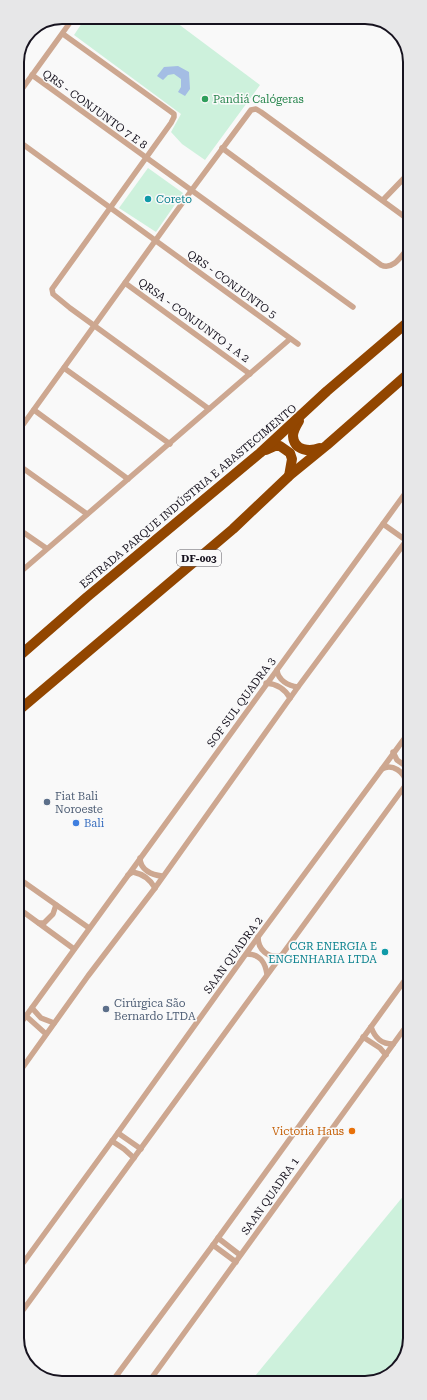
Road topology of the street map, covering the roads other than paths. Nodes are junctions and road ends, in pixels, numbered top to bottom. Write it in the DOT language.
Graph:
graph roads {
  1 [pos="69,24"];
  2 [pos="63,34"];
  3 [pos="32,75"];
  4 [pos="24,86"];
  5 [pos="24,145"];
  6 [pos="222,148"];
  7 [pos="146,158"];
  8 [pos="403,179"];
  9 [pos="190,191"];
  10 [pos="383,200"];
  11 [pos="110,208"];
  12 [pos="403,215"];
  13 [pos="155,240"];
  14 [pos="403,254"];
  15 [pos="126,283"];
  16 [pos="353,307"];
  17 [pos="94,326"];
  18 [pos="403,326"];
  19 [pos="290,339"];
  20 [pos="298,344"];
  21 [pos="64,368"];
  22 [pos="250,374"];
  23 [pos="403,377"];
  24 [pos="209,409"];
  25 [pos="34,410"];
  26 [pos="302,416"];
  27 [pos="24,424"];
  28 [pos="170,444"];
  29 [pos="327,445"];
  30 [pos="260,453"];
  31 [pos="24,469"];
  32 [pos="289,476"];
  33 [pos="128,480"];
  34 [pos="403,497"];
  35 [pos="86,514"];
  36 [pos="383,524"];
  37 [pos="24,533"];
  38 [pos="403,536"];
  39 [pos="403,546"];
  40 [pos="46,548"];
  41 [pos="24,568"];
  42 [pos="24,653"];
  43 [pos="277,670"];
  44 [pos="266,683"];
  45 [pos="298,687"];
  46 [pos="290,698"];
  47 [pos="24,706"];
  48 [pos="403,740"];
  49 [pos="393,752"];
  50 [pos="403,764"];
  51 [pos="382,769"];
  52 [pos="403,775"];
  53 [pos="403,788"];
  54 [pos="140,857"];
  55 [pos="127,875"];
  56 [pos="162,876"];
  57 [pos="24,882"];
  58 [pos="154,888"];
  59 [pos="56,905"];
  60 [pos="24,912"];
  61 [pos="39,923"];
  62 [pos="89,928"];
  63 [pos="258,937"];
  64 [pos="74,949"];
  65 [pos="247,954"];
  66 [pos="280,956"];
  67 [pos="267,974"];
  68 [pos="403,983"];
  69 [pos="32,1008"];
  70 [pos="26,1016"];
  71 [pos="24,1019"];
  72 [pos="54,1023"];
  73 [pos="371,1027"];
  74 [pos="403,1030"];
  75 [pos="46,1034"];
  76 [pos="363,1037"];
  77 [pos="393,1044"];
  78 [pos="386,1055"];
  79 [pos="24,1065"];
  80 [pos="118,1133"];
  81 [pos="112,1141"];
  82 [pos="141,1149"];
  83 [pos="134,1158"];
  84 [pos="218,1238"];
  85 [pos="213,1246"];
  86 [pos="240,1255"];
  87 [pos="24,1262"];
  88 [pos="236,1262"];
  89 [pos="24,1309"];
  90 [pos="116,1376"];
  91 [pos="153,1376"];
  1 -- 2 [label="street"];
  2 -- 3 [label="street"];
  2 -- 7 [label="street"];
  3 -- 4 [label="street"];
  3 -- 7 [label="street, QRS - CONJUNTO 7 E 8"];
  5 -- 11 [label="street, QRS - CONJUNTO 5"];
  6 -- 9 [label="street"];
  6 -- 10 [label="street"];
  6 -- 14 [label="street"];
  7 -- 9 [label="street, QRS - CONJUNTO 7 E 8"];
  7 -- 11 [label="street"];
  8 -- 10 [label="street"];
  9 -- 13 [label="street"];
  9 -- 16 [label="street, QRS - CONJUNTO 7 E 8"];
  10 -- 12 [label="street"];
  11 -- 13 [label="street, QRS - CONJUNTO 5"];
  11 -- 17 [label="street"];
  13 -- 15 [label="street"];
  13 -- 19 [label="street, QRS - CONJUNTO 5"];
  15 -- 17 [label="street"];
  15 -- 22 [label="street, QRSA - CONJUNTO 1 A 2"];
  17 -- 21 [label="street"];
  17 -- 24 [label="street"];
  18 -- 26 [label="highway, ESTRADA PARQUE INDÚSTRIA E ABASTECIMENTO"];
  19 -- 20 [label="street, QRS - CONJUNTO 5"];
  19 -- 22 [label="street"];
  21 -- 25 [label="street"];
  21 -- 28 [label="street"];
  22 -- 24 [label="street"];
  23 -- 29 [label="highway, DF-003"];
  24 -- 28 [label="street"];
  25 -- 27 [label="street"];
  25 -- 33 [label="street"];
  26 -- 29 [label="highway"];
  26 -- 30 [label="highway, ESTRADA PARQUE INDÚSTRIA E ABASTECIMENTO"];
  28 -- 33 [label="street"];
  29 -- 32 [label="highway, DF-003"];
  30 -- 32 [label="highway"];
  30 -- 42 [label="highway, ESTRADA PARQUE INDÚSTRIA E ABASTECIMENTO"];
  31 -- 35 [label="street"];
  32 -- 47 [label="highway, DF-003"];
  33 -- 35 [label="street"];
  34 -- 36 [label="street, SOF SUL QUADRA 3"];
  35 -- 40 [label="street"];
  36 -- 38 [label="street"];
  36 -- 43 [label="street, SOF SUL QUADRA 3"];
  37 -- 40 [label="street"];
  39 -- 45 [label="street"];
  40 -- 41 [label="street"];
  43 -- 44 [label="street, SOF SUL QUADRA 3"];
  43 -- 45 [label="street"];
  44 -- 46 [label="street"];
  44 -- 54 [label="street, SOF SUL QUADRA 3"];
  45 -- 46 [label="street"];
  46 -- 56 [label="street"];
  48 -- 49 [label="street, SAAN QUADRA 2"];
  49 -- 50 [label="street"];
  49 -- 51 [label="street, SAAN QUADRA 2"];
  51 -- 52 [label="street"];
  51 -- 63 [label="street, SAAN QUADRA 2"];
  53 -- 66 [label="street"];
  54 -- 55 [label="street, SOF SUL QUADRA 3"];
  54 -- 56 [label="street"];
  55 -- 58 [label="street"];
  55 -- 62 [label="street, SOF SUL QUADRA 3"];
  56 -- 58 [label="street"];
  57 -- 59 [label="street"];
  58 -- 72 [label="street"];
  59 -- 61 [label="street"];
  59 -- 62 [label="street"];
  60 -- 61 [label="street"];
  61 -- 64 [label="street"];
  62 -- 64 [label="street, SOF SUL QUADRA 3"];
  63 -- 65 [label="street, SAAN QUADRA 2"];
  63 -- 66 [label="street"];
  64 -- 69 [label="street, SOF SUL QUADRA 3"];
  65 -- 67 [label="street"];
  65 -- 80 [label="street, SAAN QUADRA 2"];
  66 -- 67 [label="street"];
  67 -- 82 [label="street"];
  68 -- 73 [label="street"];
  69 -- 70 [label="street, SOF SUL QUADRA 3"];
  69 -- 72 [label="street"];
  70 -- 71 [label="street, SOF SUL QUADRA 3"];
  70 -- 75 [label="street"];
  72 -- 75 [label="street"];
  73 -- 76 [label="street"];
  73 -- 77 [label="street"];
  74 -- 77 [label="street, SAAN QUADRA 1"];
  75 -- 79 [label="street"];
  76 -- 78 [label="street"];
  76 -- 84 [label="street"];
  77 -- 78 [label="street, SAAN QUADRA 1"];
  78 -- 86 [label="street, SAAN QUADRA 1"];
  80 -- 81 [label="street, SAAN QUADRA 2"];
  80 -- 82 [label="street"];
  81 -- 83 [label="street"];
  81 -- 87 [label="street, SAAN QUADRA 2"];
  82 -- 83 [label="street"];
  83 -- 89 [label="street"];
  84 -- 85 [label="street"];
  84 -- 86 [label="street"];
  85 -- 88 [label="street"];
  85 -- 90 [label="street"];
  86 -- 88 [label="street, SAAN QUADRA 1"];
  88 -- 91 [label="street, SAAN QUADRA 1"];
}
